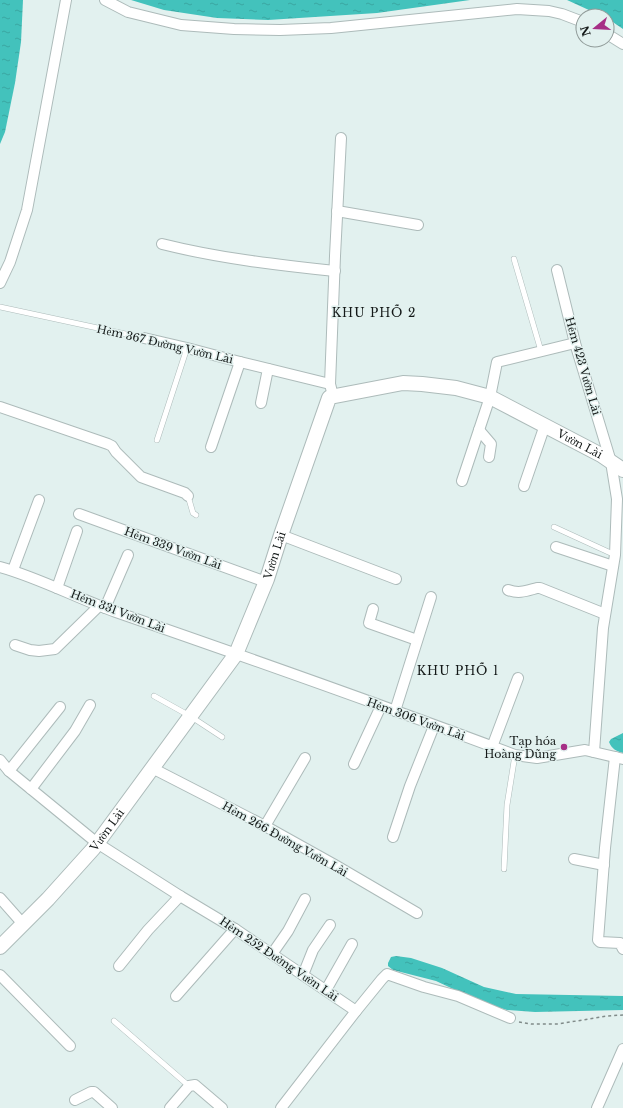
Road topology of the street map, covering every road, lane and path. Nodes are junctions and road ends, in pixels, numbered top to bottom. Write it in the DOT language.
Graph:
graph roads {
  1 [pos="66,0"];
  2 [pos="104,0"];
  3 [pos="575,19"];
  4 [pos="341,138"];
  5 [pos="340,211"];
  6 [pos="418,225"];
  7 [pos="162,244"];
  8 [pos="514,259"];
  9 [pos="557,270"];
  10 [pos="335,271"];
  11 [pos="0,283"];
  12 [pos="0,307"];
  13 [pos="144,338"];
  14 [pos="575,343"];
  15 [pos="187,348"];
  16 [pos="541,351"];
  17 [pos="240,362"];
  18 [pos="268,369"];
  19 [pos="332,390"];
  20 [pos="490,396"];
  21 [pos="260,403"];
  22 [pos="0,407"];
  23 [pos="544,425"];
  24 [pos="479,430"];
  25 [pos="157,440"];
  26 [pos="211,447"];
  27 [pos="489,457"];
  28 [pos="619,466"];
  29 [pos="462,481"];
  30 [pos="524,486"];
  31 [pos="188,496"];
  32 [pos="40,500"];
  33 [pos="79,514"];
  34 [pos="196,515"];
  35 [pos="554,527"];
  36 [pos="77,531"];
  37 [pos="281,534"];
  38 [pos="556,547"];
  39 [pos="128,555"];
  40 [pos="614,555"];
  41 [pos="613,566"];
  42 [pos="0,567"];
  43 [pos="13,570"];
  44 [pos="396,579"];
  45 [pos="266,582"];
  46 [pos="57,588"];
  47 [pos="508,590"];
  48 [pos="431,597"];
  49 [pos="102,607"];
  50 [pos="373,610"];
  51 [pos="605,614"];
  52 [pos="417,640"];
  53 [pos="16,645"];
  54 [pos="236,654"];
  55 [pos="518,678"];
  56 [pos="154,696"];
  57 [pos="90,705"];
  58 [pos="381,706"];
  59 [pos="60,707"];
  60 [pos="395,712"];
  61 [pos="190,716"];
  62 [pos="434,726"];
  63 [pos="222,737"];
  64 [pos="492,747"];
  65 [pos="594,752"];
  66 [pos="515,755"];
  67 [pos="305,758"];
  68 [pos="619,758"];
  69 [pos="0,761"];
  70 [pos="354,764"];
  71 [pos="152,768"];
  72 [pos="9,771"];
  73 [pos="31,789"];
  74 [pos="265,826"];
  75 [pos="393,837"];
  76 [pos="97,843"];
  77 [pos="574,859"];
  78 [pos="604,865"];
  79 [pos="504,869"];
  80 [pos="180,896"];
  81 [pos="0,898"];
  82 [pos="305,899"];
  83 [pos="417,913"];
  84 [pos="23,924"];
  85 [pos="330,925"];
  86 [pos="235,929"];
  87 [pos="352,944"];
  88 [pos="0,947"];
  89 [pos="623,949"];
  90 [pos="272,954"];
  91 [pos="119,966"];
  92 [pos="0,975"];
  93 [pos="303,975"];
  94 [pos="326,990"];
  95 [pos="176,996"];
  96 [pos="356,1011"];
  97 [pos="623,1015"];
  98 [pos="510,1018"];
  99 [pos="114,1021"];
  100 [pos="70,1046"];
  101 [pos="623,1049"];
  102 [pos="189,1086"];
  103 [pos="75,1100"];
  104 [pos="112,1108"];
  105 [pos="170,1108"];
  106 [pos="222,1108"];
  107 [pos="281,1108"];
  108 [pos="597,1108"];
  1 -- 11 [label="street"];
  2 -- 3 [label="street"];
  4 -- 5 [label="street"];
  5 -- 6 [label="street"];
  5 -- 10 [label="street"];
  7 -- 10 [label="street"];
  8 -- 16 [label="lane"];
  9 -- 14 [label="street, Hẻm 423 Vườn Lài"];
  10 -- 19 [label="street"];
  12 -- 13 [label="lane, Hẻm 367 Đường Vườn Lài"];
  13 -- 15 [label="street, Hẻm 367 Đường Vườn Lài"];
  14 -- 16 [label="street"];
  14 -- 28 [label="street, Hẻm 423 Vườn Lài"];
  15 -- 17 [label="street, Hẻm 367 Đường Vườn Lài"];
  15 -- 25 [label="lane"];
  16 -- 20 [label="street"];
  17 -- 18 [label="street, Hẻm 367 Đường Vườn Lài"];
  17 -- 26 [label="street"];
  18 -- 19 [label="street, Hẻm 367 Đường Vườn Lài"];
  18 -- 21 [label="street"];
  19 -- 20 [label="main road, Vườn Lài"];
  19 -- 37 [label="main road, Vườn Lài"];
  20 -- 23 [label="main road, Vườn Lài"];
  20 -- 24 [label="street"];
  22 -- 31 [label="street"];
  23 -- 28 [label="main road, Vườn Lài"];
  23 -- 30 [label="street"];
  24 -- 27 [label="street"];
  24 -- 29 [label="street"];
  28 -- 40 [label="street, Hẻm 423 Vườn Lài"];
  31 -- 34 [label="lane"];
  32 -- 43 [label="street"];
  33 -- 45 [label="street, Hẻm 339 Vườn Lài"];
  35 -- 40 [label="lane"];
  36 -- 46 [label="street"];
  37 -- 44 [label="street"];
  37 -- 45 [label="main road, Vườn Lài"];
  38 -- 41 [label="street"];
  39 -- 49 [label="street"];
  40 -- 41 [label="street, Hẻm 423 Vườn Lài"];
  41 -- 51 [label="street, Hẻm 423 Vườn Lài"];
  42 -- 43 [label="street, Hẻm 331 Vườn Lài"];
  43 -- 46 [label="street, Hẻm 331 Vườn Lài"];
  45 -- 54 [label="main road, Vườn Lài"];
  46 -- 49 [label="street, Hẻm 331 Vườn Lài"];
  47 -- 51 [label="street"];
  48 -- 52 [label="street"];
  49 -- 53 [label="street"];
  49 -- 54 [label="street, Hẻm 331 Vườn Lài"];
  50 -- 52 [label="street"];
  51 -- 65 [label="street, Hẻm 423 Vườn Lài"];
  52 -- 60 [label="street"];
  54 -- 58 [label="street, Hẻm 306 Vườn Lài"];
  54 -- 61 [label="main road, Vườn Lài"];
  55 -- 64 [label="street"];
  56 -- 61 [label="lane"];
  57 -- 73 [label="street"];
  58 -- 60 [label="street, Hẻm 306 Vườn Lài"];
  58 -- 70 [label="street"];
  59 -- 72 [label="street"];
  60 -- 62 [label="street, Hẻm 306 Vườn Lài"];
  61 -- 63 [label="lane"];
  61 -- 71 [label="main road, Vườn Lài"];
  62 -- 64 [label="street, Hẻm 306 Vườn Lài"];
  62 -- 75 [label="street"];
  64 -- 66 [label="street, Hẻm 306 Vườn Lài"];
  65 -- 66 [label="street, Hẻm 306 Vườn Lài"];
  65 -- 68 [label="street, Hẻm 306 Vườn Lài"];
  66 -- 79 [label="lane"];
  67 -- 74 [label="street"];
  68 -- 78 [label="street"];
  69 -- 72 [label="street, Hẻm 252 Đường Vườn Lài"];
  71 -- 74 [label="street, Hẻm 266 Đường Vườn Lài"];
  71 -- 76 [label="main road, Vườn Lài"];
  72 -- 73 [label="street, Hẻm 252 Đường Vườn Lài"];
  73 -- 76 [label="street, Hẻm 252 Đường Vườn Lài"];
  74 -- 83 [label="street, Hẻm 266 Đường Vườn Lài"];
  76 -- 80 [label="street, Hẻm 252 Đường Vườn Lài"];
  76 -- 84 [label="main road, Vườn Lài"];
  77 -- 78 [label="street"];
  78 -- 89 [label="street"];
  80 -- 86 [label="street, Hẻm 252 Đường Vườn Lài"];
  80 -- 91 [label="street"];
  81 -- 84 [label="street"];
  82 -- 90 [label="street"];
  84 -- 88 [label="main road, Vườn Lài"];
  85 -- 93 [label="street"];
  86 -- 90 [label="street, Hẻm 252 Đường Vườn Lài"];
  86 -- 95 [label="street"];
  87 -- 94 [label="street"];
  90 -- 93 [label="street, Hẻm 252 Đường Vườn Lài"];
  92 -- 100 [label="street"];
  93 -- 94 [label="street, Hẻm 252 Đường Vườn Lài"];
  94 -- 96 [label="street, Hẻm 252 Đường Vườn Lài"];
  96 -- 98 [label="street"];
  96 -- 107 [label="street"];
  97 -- 98 [label="path"];
  99 -- 102 [label="lane"];
  101 -- 108 [label="street"];
  102 -- 105 [label="street"];
  102 -- 106 [label="street"];
  103 -- 104 [label="street"];
}
